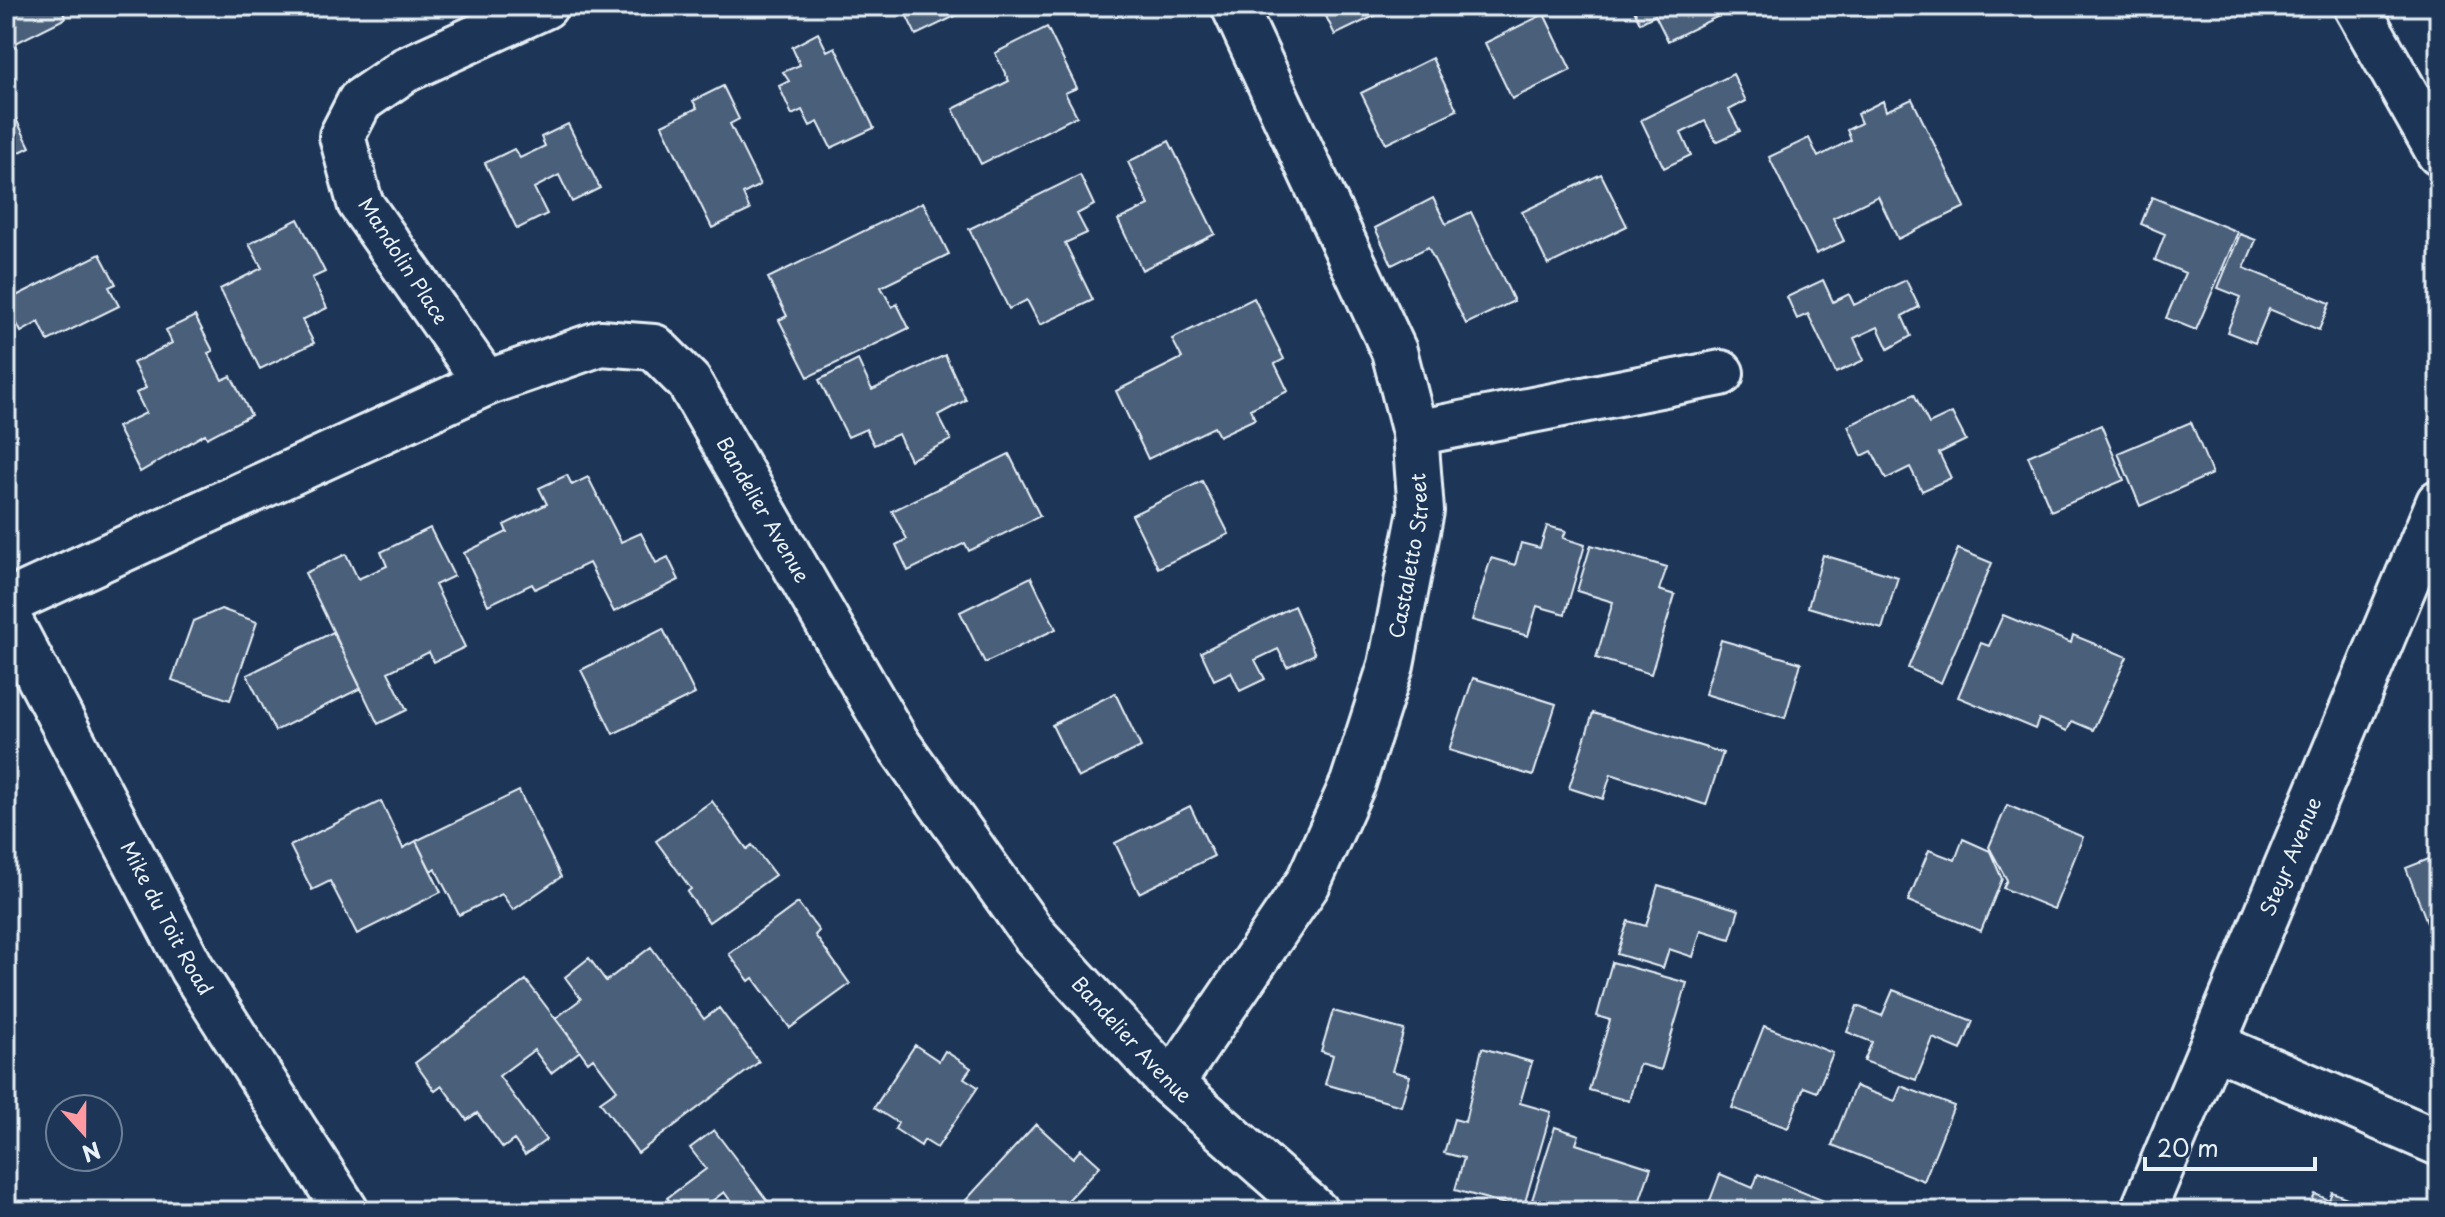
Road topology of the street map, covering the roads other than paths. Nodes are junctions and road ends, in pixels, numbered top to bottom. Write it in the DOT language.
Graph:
graph roads {
  1 [pos="545,6"];
  2 [pos="1234,6"];
  3 [pos="2356,6"];
  4 [pos="2439,153"];
  5 [pos="1721,373"];
  6 [pos="486,383"];
  7 [pos="1415,433"];
  8 [pos="2439,502"];
  9 [pos="6,603"];
  10 [pos="6,614"];
  11 [pos="2213,1045"];
  12 [pos="1171,1084"];
  13 [pos="2439,1143"];
  14 [pos="346,1211"];
  15 [pos="1315,1211"];
  16 [pos="2143,1211"];
  1 -- 6 [label="street, Mandolin Place"];
  2 -- 7 [label="street, Castaletto Street"];
  3 -- 4 [label="street"];
  5 -- 7 [label="street"];
  6 -- 9 [label="street, Bandelier Avenue"];
  6 -- 12 [label="street, Bandelier Avenue"];
  7 -- 12 [label="street, Castaletto Street"];
  8 -- 11 [label="street, Steyr Avenue"];
  10 -- 14 [label="street, Mike du Toit Road"];
  11 -- 13 [label="street"];
  11 -- 16 [label="street, Steyr Avenue"];
  12 -- 15 [label="street, Bandelier Avenue"];
}
